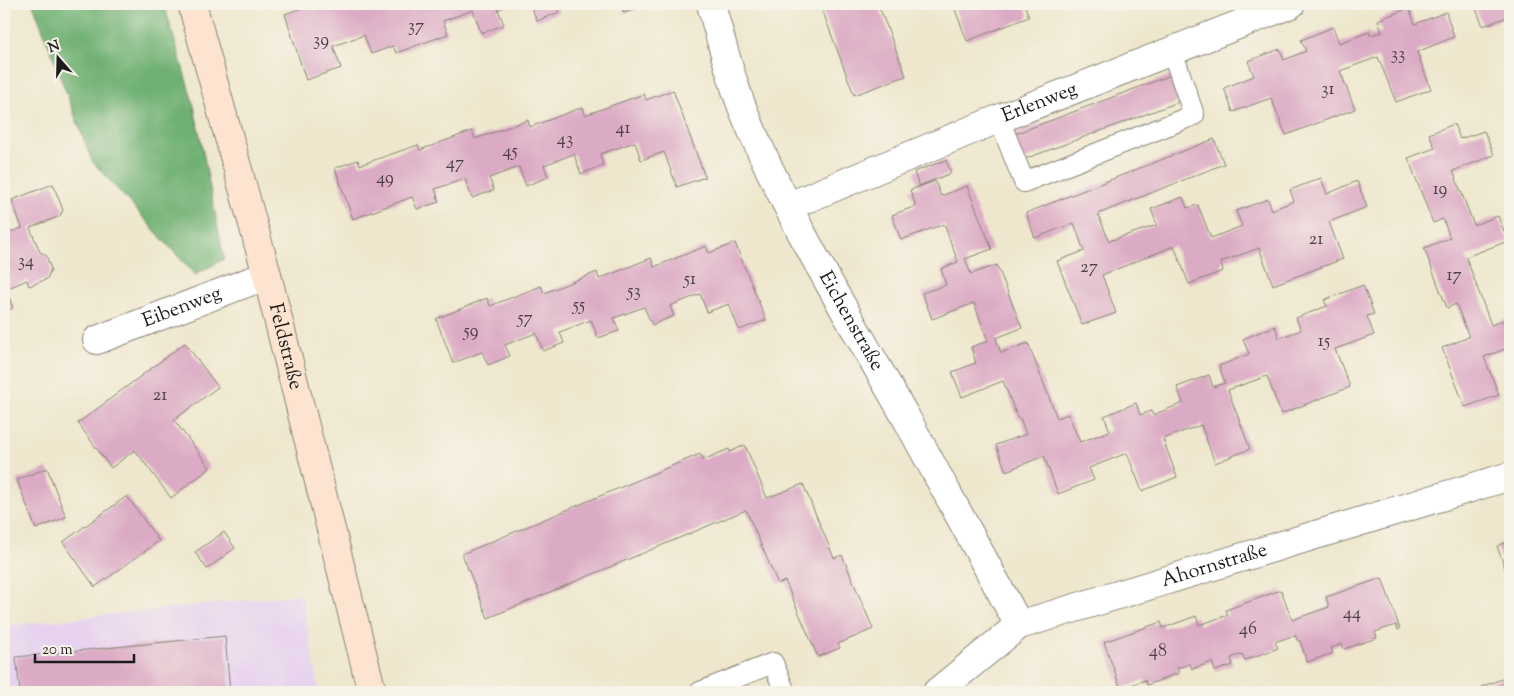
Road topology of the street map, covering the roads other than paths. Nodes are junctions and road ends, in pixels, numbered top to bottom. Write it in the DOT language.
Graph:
graph roads {
  1 [pos="192,4"];
  2 [pos="711,4"];
  3 [pos="1291,4"];
  4 [pos="1172,51"];
  5 [pos="999,119"];
  6 [pos="789,206"];
  7 [pos="267,275"];
  8 [pos="97,340"];
  9 [pos="1510,476"];
  10 [pos="1019,625"];
  11 [pos="372,692"];
  12 [pos="700,692"];
  13 [pos="785,692"];
  14 [pos="936,692"];
  1 -- 7 [label="main road, Feldstraße"];
  2 -- 6 [label="street, Eichenstraße"];
  3 -- 4 [label="street, Erlenweg"];
  4 -- 5 [label="street, Erlenweg"];
  4 -- 5 [label="lane"];
  5 -- 6 [label="street, Erlenweg"];
  6 -- 10 [label="street, Eichenstraße"];
  7 -- 8 [label="street, Eibenweg"];
  7 -- 11 [label="main road, Feldstraße"];
  9 -- 10 [label="street, Ahornstraße"];
  10 -- 14 [label="street, Ahornstraße"];
  12 -- 13 [label="lane"];
}
